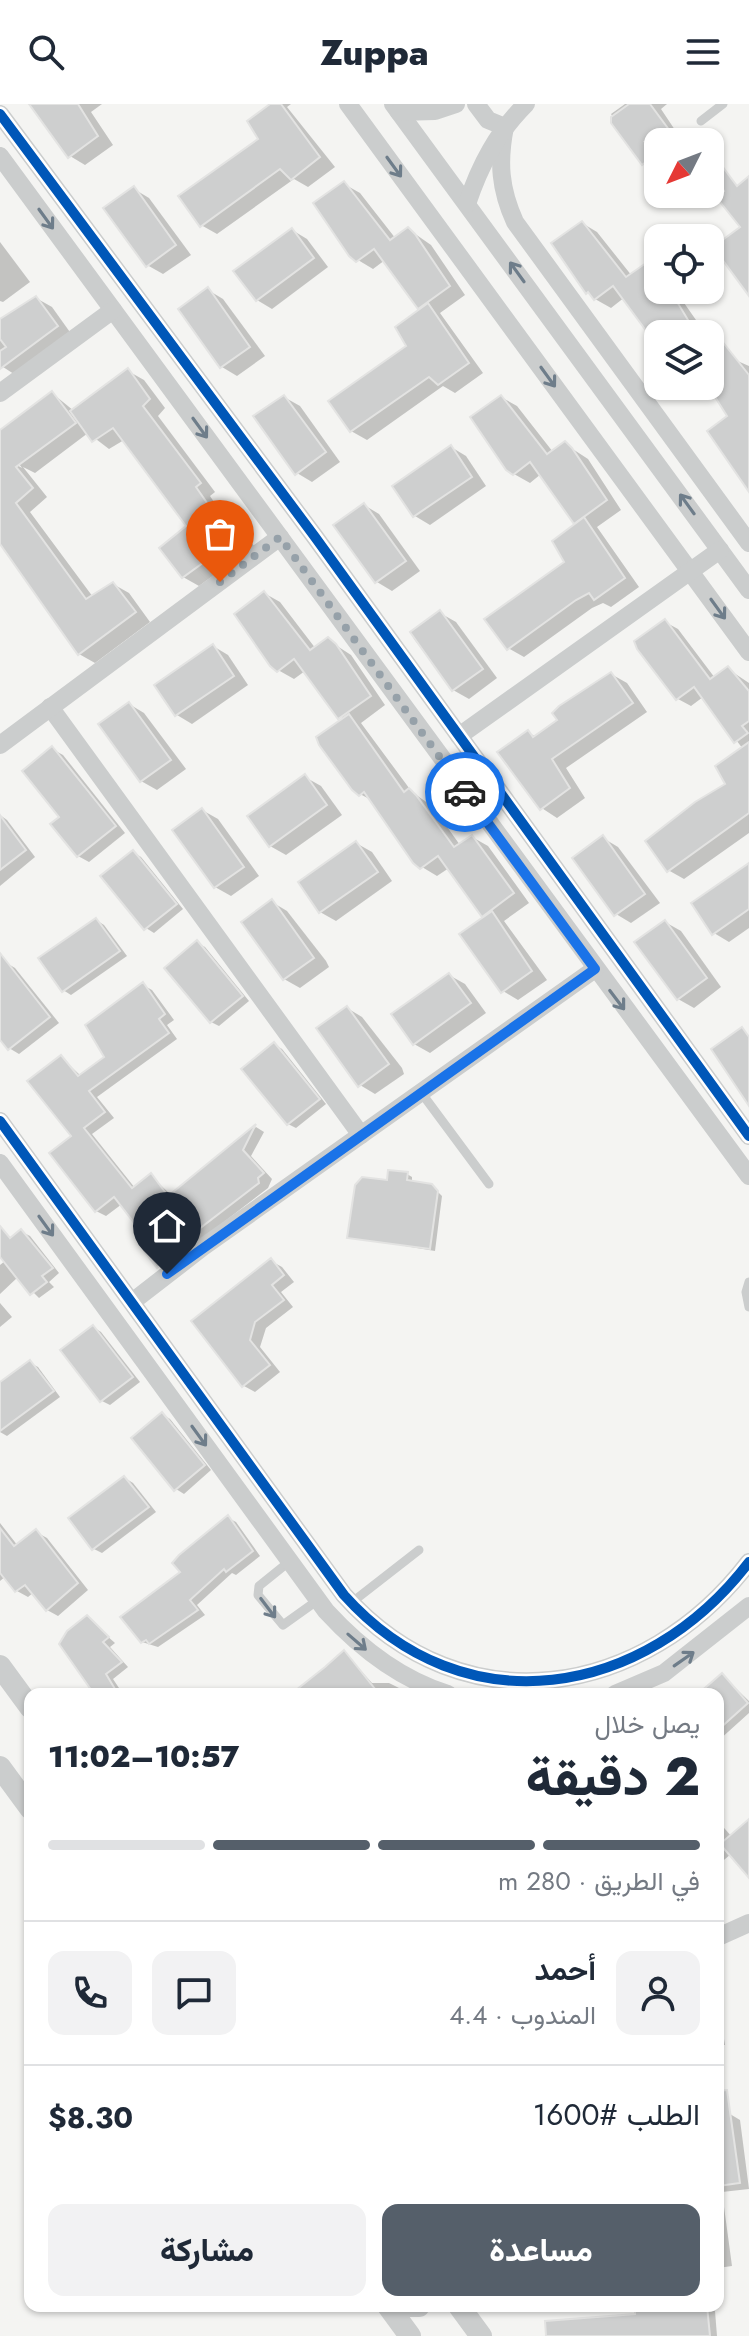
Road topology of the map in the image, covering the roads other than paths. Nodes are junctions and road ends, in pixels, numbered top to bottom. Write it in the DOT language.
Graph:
graph roads {
  1 [pos="348,104"];
  2 [pos="456,104"];
  3 [pos="476,104"];
  4 [pos="526,104"];
  5 [pos="723,104"];
  6 [pos="396,108"];
  7 [pos="0,114"];
  8 [pos="701,121"];
  9 [pos="505,127"];
  10 [pos="0,156"];
  11 [pos="467,204"];
  12 [pos="113,310"];
  13 [pos="587,319"];
  14 [pos="565,338"];
  15 [pos="0,393"];
  16 [pos="280,537"];
  17 [pos="315,537"];
  18 [pos="749,543"];
  19 [pos="720,550"];
  20 [pos="291,553"];
  21 [pos="690,571"];
  22 [pos="749,590"];
  23 [pos="749,652"];
  24 [pos="50,707"];
  25 [pos="459,736"];
  26 [pos="0,745"];
  27 [pos="471,753"];
  28 [pos="448,768"];
  29 [pos="595,969"];
  30 [pos="420,1091"];
  31 [pos="0,1121"];
  32 [pos="361,1135"];
  33 [pos="748,1135"];
  34 [pos="727,1147"];
  35 [pos="0,1163"];
  36 [pos="749,1176"];
  37 [pos="489,1184"];
  38 [pos="749,1282"];
  39 [pos="132,1302"];
  40 [pos="749,1307"];
  41 [pos="419,1550"];
  42 [pos="290,1561"];
  43 [pos="749,1562"];
  44 [pos="318,1600"];
  45 [pos="351,1603"];
  46 [pos="749,1606"];
  47 [pos="0,1666"];
  48 [pos="533,1686"];
  49 [pos="433,1688"];
  50 [pos="629,1688"];
  51 [pos="24,1699"];
  52 [pos="0,1767"];
  53 [pos="24,1800"];
  54 [pos="749,1923"];
  55 [pos="724,1934"];
  56 [pos="392,2312"];
  57 [pos="463,2312"];
  58 [pos="410,2336"];
  59 [pos="481,2336"];
  1 -- 21 [label="street, one-way"];
  2 -- 6 [label="street"];
  3 -- 9 [label="street"];
  4 -- 9 [label="street"];
  5 -- 8 [label="lane"];
  6 -- 11 [label="street"];
  7 -- 17 [label="street"];
  9 -- 11 [label="street"];
  9 -- 13 [label="street"];
  10 -- 12 [label="street, one-way"];
  14 -- 11 [label="street, one-way"];
  12 -- 15 [label="street"];
  12 -- 16 [label="street, one-way"];
  13 -- 14 [label="street"];
  13 -- 18 [label="street"];
  19 -- 14 [label="street, one-way"];
  16 -- 20 [label="street"];
  16 -- 24 [label="street"];
  17 -- 20 [label="street"];
  17 -- 25 [label="street"];
  19 -- 21 [label="street"];
  19 -- 22 [label="street"];
  20 -- 28 [label="street"];
  21 -- 23 [label="street, one-way"];
  21 -- 25 [label="street"];
  24 -- 26 [label="street"];
  24 -- 32 [label="street"];
  25 -- 27 [label="street"];
  27 -- 28 [label="street"];
  27 -- 33 [label="street"];
  28 -- 29 [label="street"];
  29 -- 30 [label="street"];
  29 -- 34 [label="street, one-way"];
  30 -- 32 [label="street"];
  30 -- 37 [label="lane"];
  31 -- 39 [label="street"];
  32 -- 39 [label="street"];
  33 -- 34 [label="street"];
  34 -- 36 [label="street"];
  35 -- 42 [label="street, one-way"];
  38 -- 40 [label="lane"];
  39 -- 45 [label="street"];
  41 -- 45 [label="lane"];
  42 -- 44 [label="street"];
  42 -- 44 [label="lane, one-way"];
  43 -- 48 [label="street"];
  44 -- 49 [label="street, one-way"];
  45 -- 48 [label="street"];
  50 -- 46 [label="street, one-way"];
  47 -- 51 [label="street"];
  52 -- 53 [label="street"];
  54 -- 55 [label="street"];
  56 -- 58 [label="street"];
  57 -- 59 [label="street"];
}
